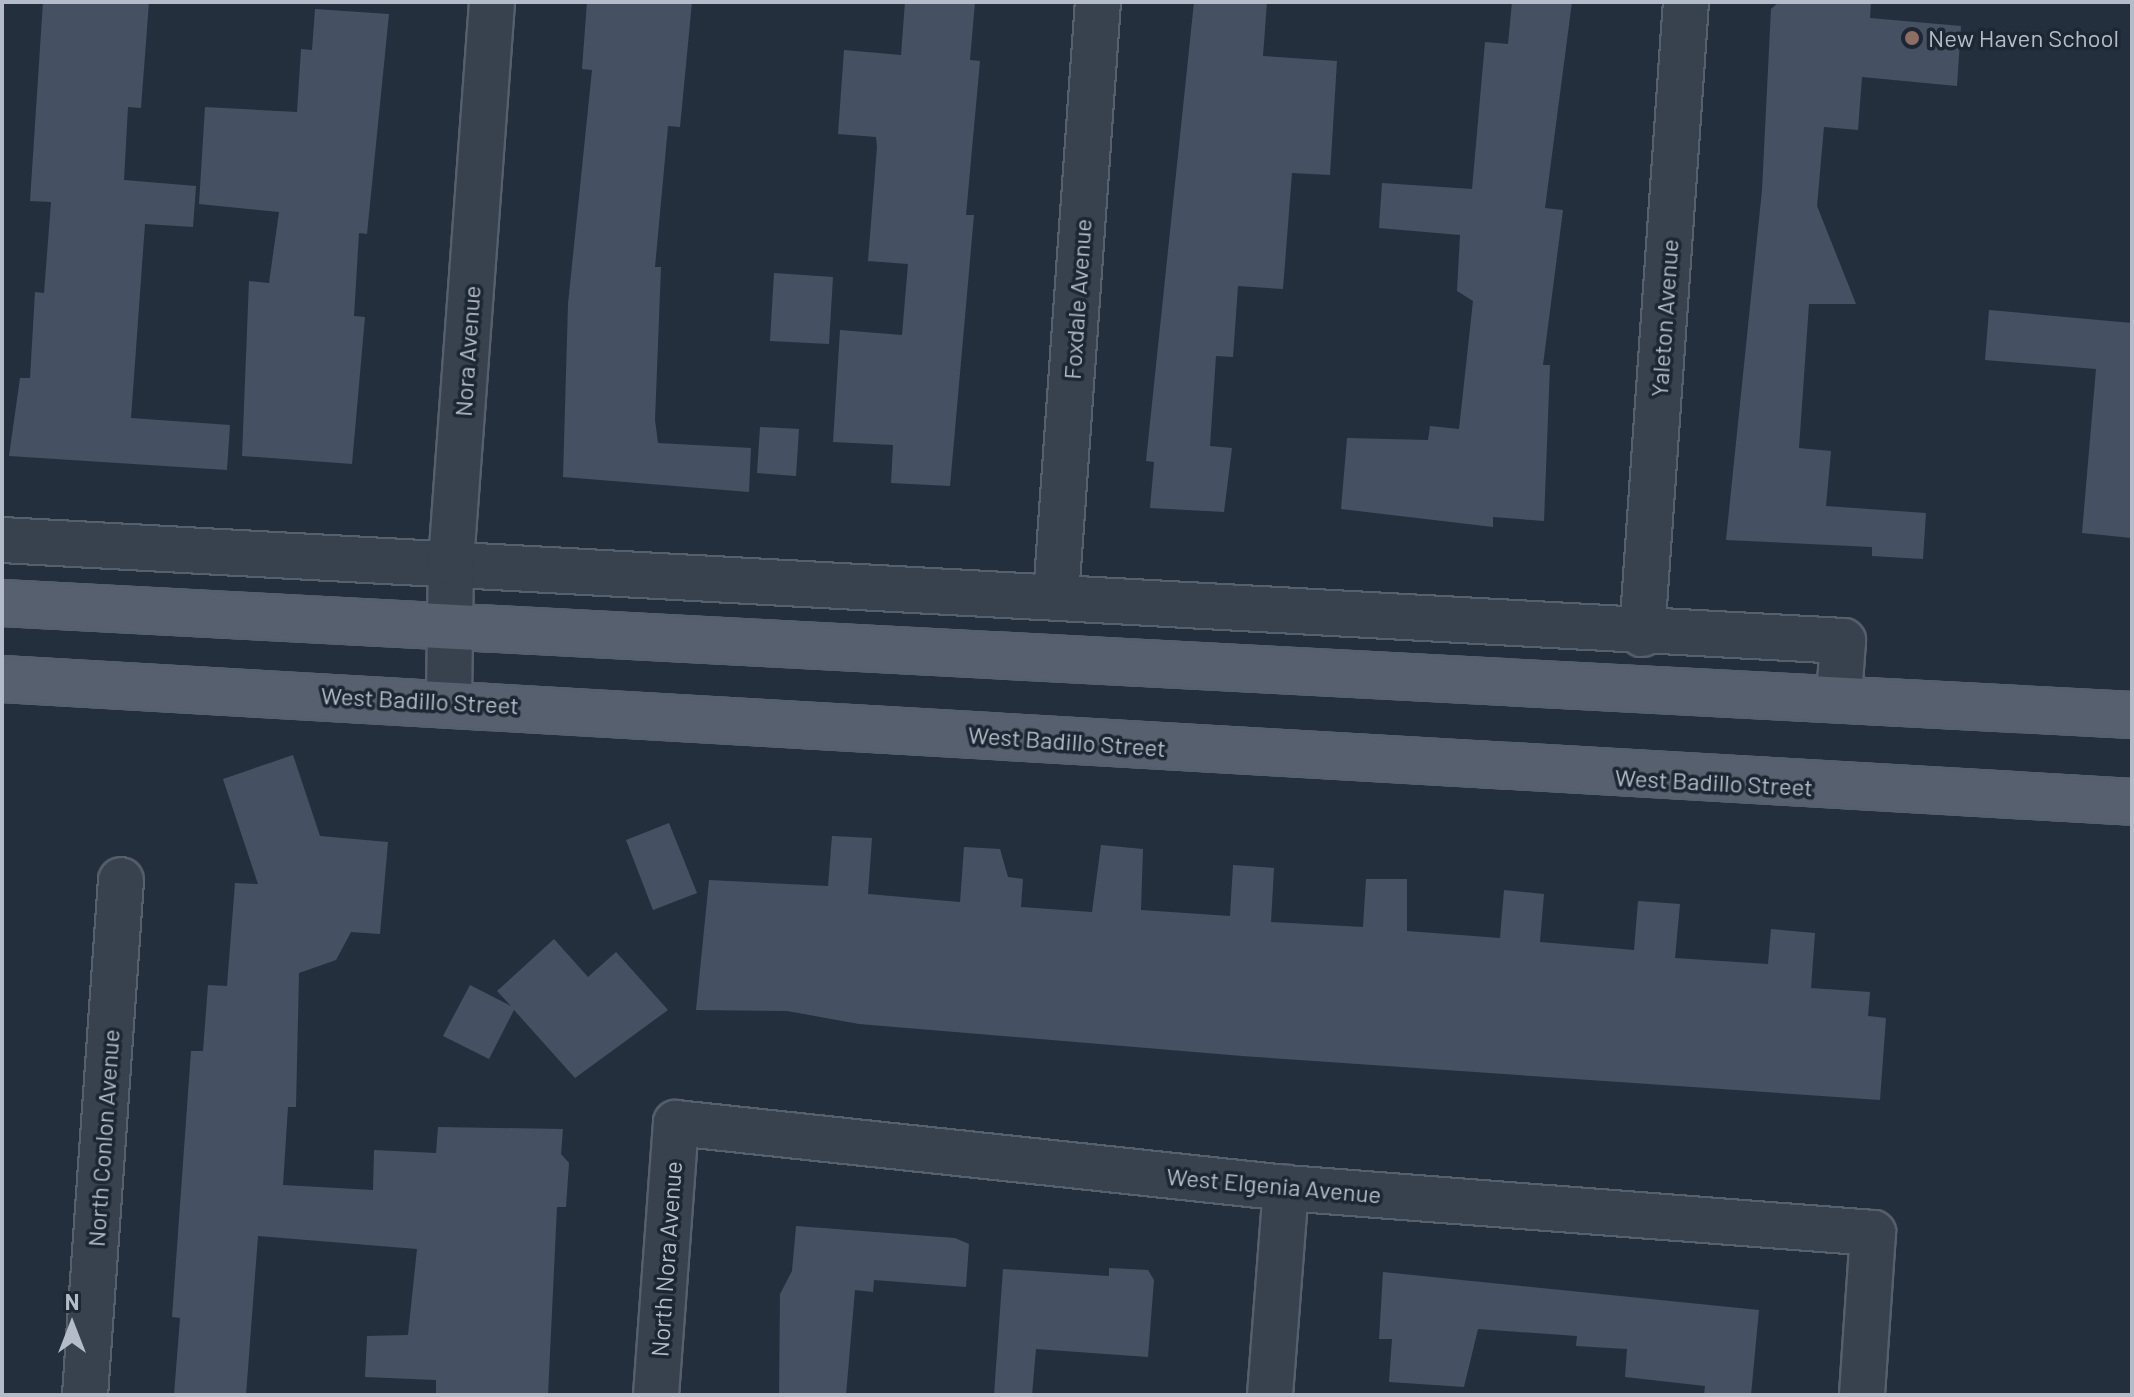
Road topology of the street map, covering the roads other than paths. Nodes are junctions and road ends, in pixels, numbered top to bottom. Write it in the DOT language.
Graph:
graph roads {
  1 [pos="492,2"];
  2 [pos="1098,2"];
  3 [pos="1686,2"];
  4 [pos="2,540"];
  5 [pos="451,562"];
  6 [pos="1056,596"];
  7 [pos="2,603"];
  8 [pos="451,628"];
  9 [pos="1642,634"];
  10 [pos="2,679"];
  11 [pos="1839,697"];
  12 [pos="449,701"];
  13 [pos="2132,715"];
  14 [pos="2132,802"];
  15 [pos="121,880"];
  16 [pos="676,1123"];
  17 [pos="1286,1188"];
  18 [pos="85,1395"];
  19 [pos="656,1395"];
  20 [pos="1270,1395"];
  21 [pos="1862,1395"];
  1 -- 5 [label="street, Nora Avenue"];
  2 -- 6 [label="street, Foxdale Avenue"];
  3 -- 9 [label="street, Yaleton Avenue"];
  4 -- 5 [label="street"];
  5 -- 6 [label="street"];
  5 -- 8 [label="street, Nora Avenue"];
  6 -- 9 [label="street"];
  7 -- 8 [label="main road"];
  8 -- 11 [label="main road"];
  8 -- 12 [label="street, Nora Avenue"];
  9 -- 11 [label="street"];
  10 -- 12 [label="main road, West Badillo Street"];
  11 -- 13 [label="main road"];
  12 -- 14 [label="main road, West Badillo Street"];
  15 -- 18 [label="street, North Conlon Avenue"];
  16 -- 17 [label="street, West Elgenia Avenue"];
  16 -- 19 [label="street, North Nora Avenue"];
  17 -- 20 [label="street"];
  17 -- 21 [label="street, West Elgenia Avenue"];
}
